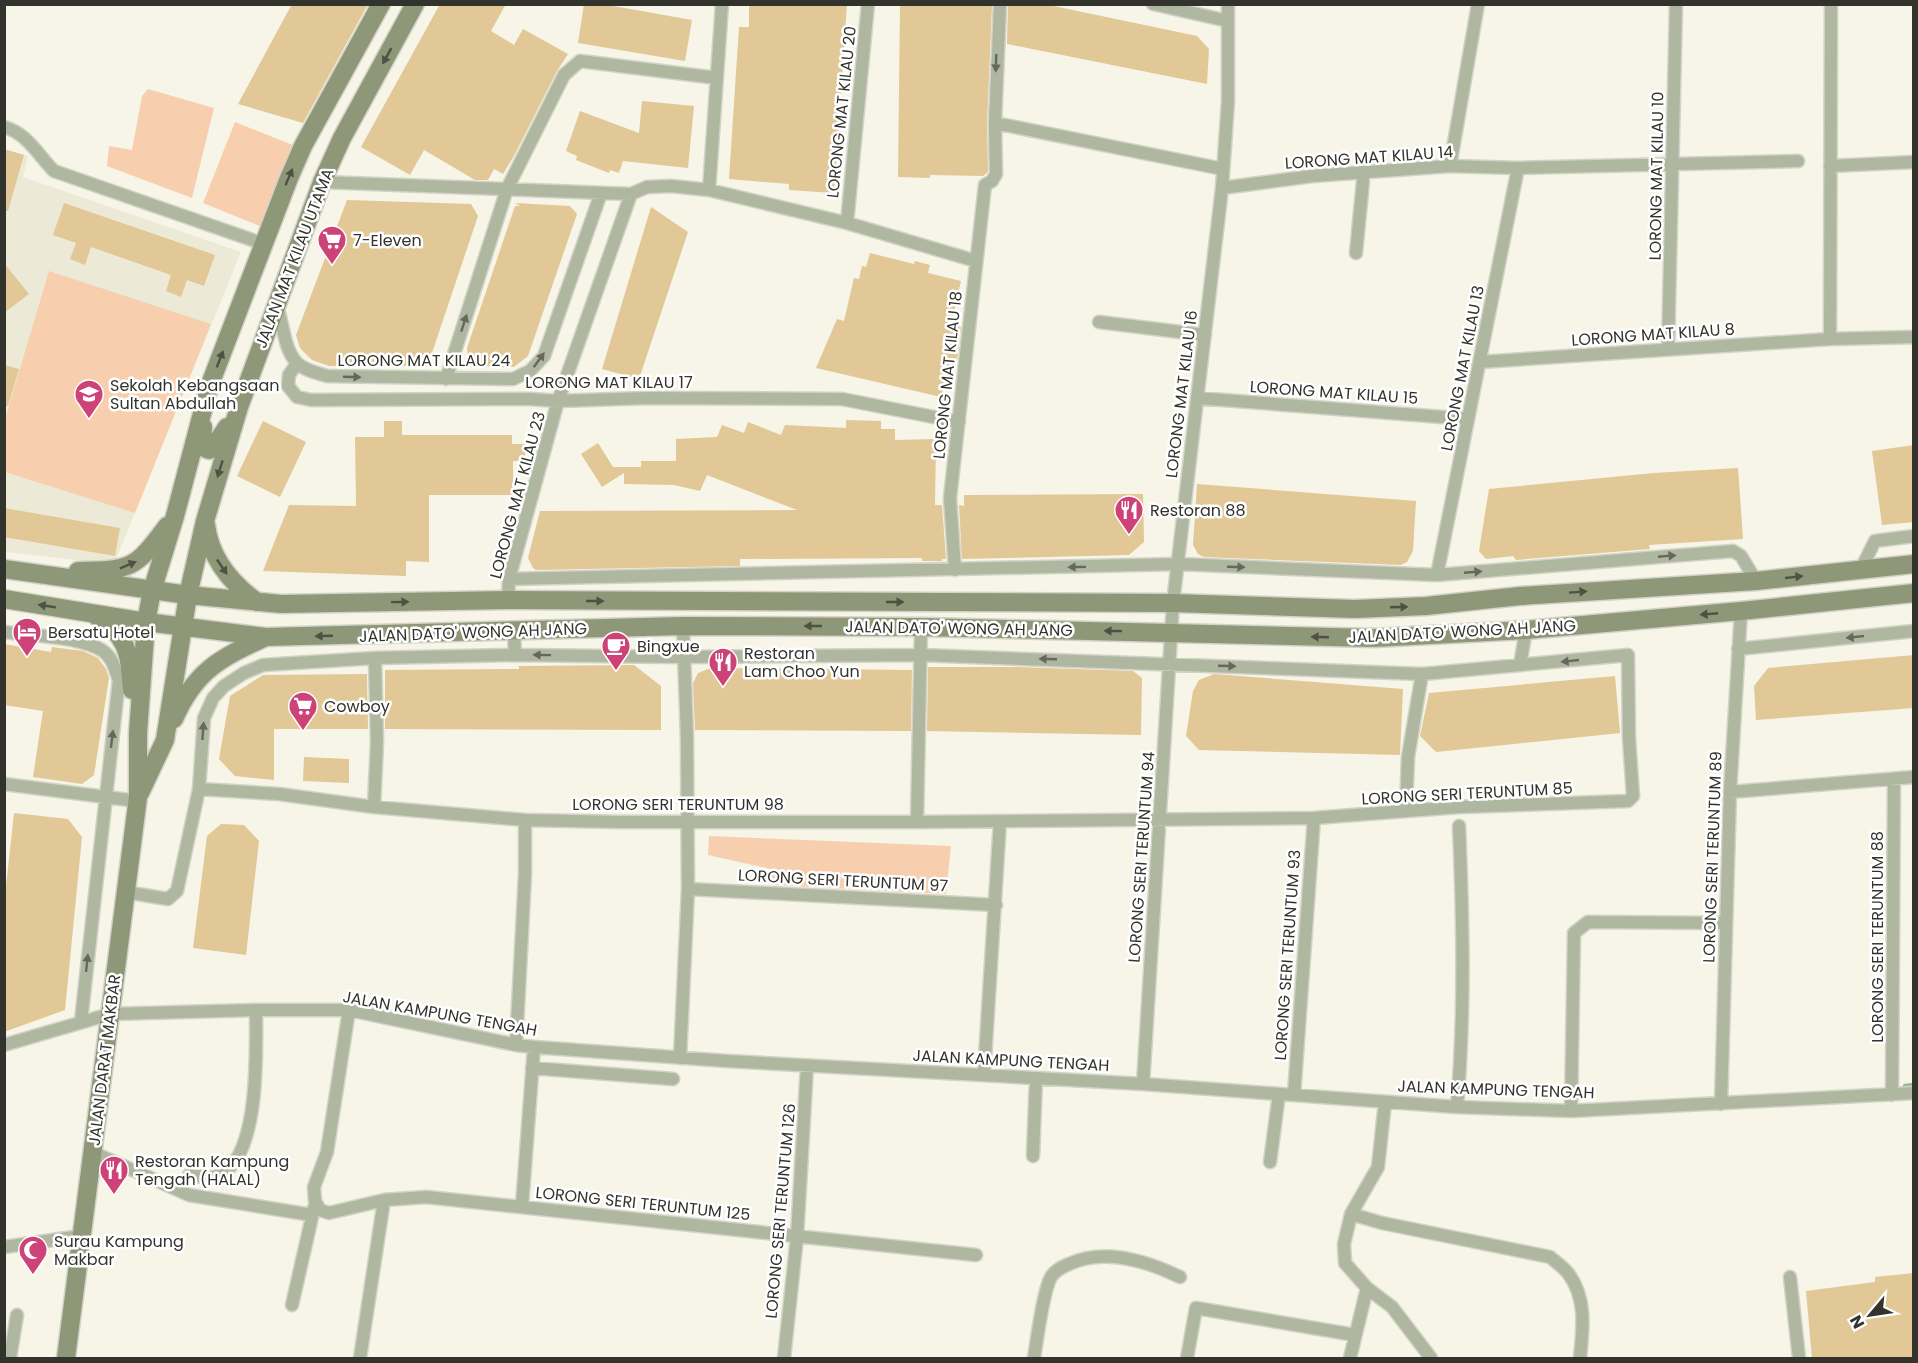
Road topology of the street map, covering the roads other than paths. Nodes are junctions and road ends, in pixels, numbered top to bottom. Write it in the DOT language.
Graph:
graph roads {
  1 [pos="381,4"];
  2 [pos="415,4"];
  3 [pos="722,4"];
  4 [pos="868,4"];
  5 [pos="1000,4"];
  6 [pos="1153,4"];
  7 [pos="1228,4"];
  8 [pos="1478,4"];
  9 [pos="1677,4"];
  10 [pos="1831,4"];
  11 [pos="1228,21"];
  12 [pos="717,78"];
  13 [pos="995,123"];
  14 [pos="4,127"];
  15 [pos="1798,161"];
  16 [pos="1914,162"];
  17 [pos="1672,165"];
  18 [pos="1450,166"];
  19 [pos="1830,166"];
  20 [pos="1518,168"];
  21 [pos="1223,169"];
  22 [pos="1364,171"];
  23 [pos="322,182"];
  24 [pos="1222,188"];
  25 [pos="507,189"];
  26 [pos="709,190"];
  27 [pos="601,193"];
  28 [pos="631,194"];
  29 [pos="847,224"];
  30 [pos="264,244"];
  31 [pos="1356,253"];
  32 [pos="976,261"];
  33 [pos="276,303"];
  34 [pos="1099,322"];
  35 [pos="1205,335"];
  36 [pos="1914,337"];
  37 [pos="1830,339"];
  38 [pos="1668,349"];
  39 [pos="1480,362"];
  40 [pos="297,363"];
  41 [pos="446,379"];
  42 [pos="207,396"];
  43 [pos="1197,398"];
  44 [pos="558,401"];
  45 [pos="239,407"];
  46 [pos="1468,419"];
  47 [pos="958,422"];
  48 [pos="175,516"];
  49 [pos="205,520"];
  50 [pos="1914,536"];
  51 [pos="1178,564"];
  52 [pos="1914,564"];
  53 [pos="4,569"];
  54 [pos="955,570"];
  55 [pos="1860,571"];
  56 [pos="28,573"];
  57 [pos="1437,575"];
  58 [pos="509,579"];
  59 [pos="1756,581"];
  60 [pos="152,591"];
  61 [pos="1914,593"];
  62 [pos="188,595"];
  63 [pos="4,599"];
  64 [pos="508,600"];
  65 [pos="258,603"];
  66 [pos="1173,603"];
  67 [pos="1741,611"];
  68 [pos="90,612"];
  69 [pos="146,622"];
  70 [pos="683,626"];
  71 [pos="182,627"];
  72 [pos="921,627"];
  73 [pos="514,630"];
  74 [pos="1526,630"];
  75 [pos="1914,631"];
  76 [pos="4,632"];
  77 [pos="1171,632"];
  78 [pos="266,637"];
  79 [pos="1738,650"];
  80 [pos="515,655"];
  81 [pos="920,655"];
  82 [pos="684,657"];
  83 [pos="375,658"];
  84 [pos="1169,663"];
  85 [pos="1520,666"];
  86 [pos="1422,674"];
  87 [pos="138,734"];
  88 [pos="165,740"];
  89 [pos="1914,777"];
  90 [pos="1894,779"];
  91 [pos="4,784"];
  92 [pos="199,789"];
  93 [pos="1730,792"];
  94 [pos="105,797"];
  95 [pos="137,799"];
  96 [pos="374,807"];
  97 [pos="1406,812"];
  98 [pos="1314,818"];
  99 [pos="525,820"];
  100 [pos="1159,820"];
  101 [pos="1000,821"];
  102 [pos="687,822"];
  103 [pos="917,822"];
  104 [pos="1459,826"];
  105 [pos="688,889"];
  106 [pos="125,892"];
  107 [pos="996,905"];
  108 [pos="1726,923"];
  109 [pos="256,1010"];
  110 [pos="349,1010"];
  111 [pos="110,1014"];
  112 [pos="81,1021"];
  113 [pos="4,1045"];
  114 [pos="516,1046"];
  115 [pos="534,1047"];
  116 [pos="680,1058"];
  117 [pos="807,1066"];
  118 [pos="532,1068"];
  119 [pos="984,1074"];
  120 [pos="1036,1078"];
  121 [pos="673,1079"];
  122 [pos="1143,1084"];
  123 [pos="1914,1093"];
  124 [pos="1279,1094"];
  125 [pos="1294,1095"];
  126 [pos="1892,1095"];
  127 [pos="1385,1102"];
  128 [pos="1721,1104"];
  129 [pos="1457,1107"];
  130 [pos="1571,1111"];
  131 [pos="92,1152"];
  132 [pos="1032,1156"];
  133 [pos="1270,1162"];
  134 [pos="189,1175"];
  135 [pos="315,1200"];
  136 [pos="384,1200"];
  137 [pos="522,1206"];
  138 [pos="1351,1214"];
  139 [pos="312,1215"];
  140 [pos="81,1236"];
  141 [pos="797,1237"];
  142 [pos="4,1247"];
  143 [pos="976,1255"];
  144 [pos="1180,1276"];
  145 [pos="1790,1277"];
  146 [pos="1367,1287"];
  147 [pos="292,1305"];
  148 [pos="17,1315"];
  149 [pos="1355,1335"];
  150 [pos="10,1359"];
  151 [pos="66,1359"];
  152 [pos="360,1359"];
  153 [pos="784,1359"];
  154 [pos="1034,1359"];
  155 [pos="1187,1359"];
  156 [pos="1350,1359"];
  157 [pos="1431,1359"];
  158 [pos="1580,1359"];
  159 [pos="1799,1359"];
  30 -- 1 [label="main road, JALAN MAT KILAU UTAMA, one-way"];
  2 -- 23 [label="main road, JALAN MAT KILAU UTAMA, one-way"];
  3 -- 12 [label="street"];
  4 -- 29 [label="street, LORONG MAT KILAU 20"];
  5 -- 13 [label="street, one-way"];
  6 -- 11 [label="street"];
  7 -- 11 [label="street, LORONG MAT KILAU 16"];
  8 -- 18 [label="street"];
  9 -- 17 [label="street, LORONG MAT KILAU 10"];
  10 -- 19 [label="street"];
  11 -- 21 [label="street, LORONG MAT KILAU 16"];
  12 -- 25 [label="street"];
  12 -- 26 [label="street"];
  13 -- 21 [label="street"];
  13 -- 32 [label="street, LORONG MAT KILAU 18"];
  14 -- 30 [label="street"];
  15 -- 17 [label="street, LORONG MAT KILAU 14"];
  16 -- 19 [label="street"];
  17 -- 20 [label="street, LORONG MAT KILAU 14"];
  17 -- 38 [label="street, LORONG MAT KILAU 10"];
  18 -- 20 [label="street, LORONG MAT KILAU 14"];
  18 -- 22 [label="street, LORONG MAT KILAU 14"];
  19 -- 37 [label="street"];
  20 -- 39 [label="street, LORONG MAT KILAU 13"];
  21 -- 24 [label="street, LORONG MAT KILAU 16"];
  22 -- 24 [label="street, LORONG MAT KILAU 14"];
  22 -- 31 [label="street"];
  23 -- 25 [label="street"];
  23 -- 33 [label="main road, JALAN MAT KILAU UTAMA"];
  24 -- 35 [label="street, LORONG MAT KILAU 16"];
  25 -- 27 [label="street"];
  41 -- 25 [label="street, one-way"];
  26 -- 28 [label="street, LORONG MAT KILAU 20"];
  26 -- 29 [label="street, LORONG MAT KILAU 20"];
  27 -- 28 [label="street"];
  41 -- 27 [label="street, LORONG MAT KILAU 24, one-way"];
  28 -- 44 [label="street, LORONG MAT KILAU 23"];
  29 -- 32 [label="street, LORONG MAT KILAU 20"];
  42 -- 30 [label="main road, JALAN MAT KILAU UTAMA, one-way"];
  32 -- 47 [label="street, LORONG MAT KILAU 18"];
  33 -- 40 [label="street"];
  33 -- 45 [label="main road, JALAN MAT KILAU UTAMA"];
  34 -- 35 [label="street"];
  35 -- 43 [label="street, LORONG MAT KILAU 16"];
  36 -- 37 [label="street, LORONG MAT KILAU 8"];
  37 -- 38 [label="street, LORONG MAT KILAU 8"];
  38 -- 39 [label="street, LORONG MAT KILAU 8"];
  39 -- 46 [label="street, LORONG MAT KILAU 13"];
  40 -- 41 [label="street, LORONG MAT KILAU 24, one-way"];
  40 -- 44 [label="street, LORONG MAT KILAU 17"];
  42 -- 45 [label="main road"];
  42 -- 48 [label="main road, JALAN MAT KILAU UTAMA"];
  43 -- 46 [label="street, LORONG MAT KILAU 15"];
  43 -- 51 [label="street, LORONG MAT KILAU 16"];
  44 -- 47 [label="street, LORONG MAT KILAU 17"];
  44 -- 58 [label="street, LORONG MAT KILAU 23"];
  45 -- 49 [label="main road, JALAN MAT KILAU UTAMA, one-way"];
  46 -- 57 [label="street, LORONG MAT KILAU 13"];
  47 -- 54 [label="street, LORONG MAT KILAU 18"];
  56 -- 48 [label="main road, one-way"];
  48 -- 60 [label="main road, JALAN MAT KILAU UTAMA"];
  49 -- 62 [label="main road, JALAN MAT KILAU UTAMA"];
  49 -- 65 [label="main road, one-way"];
  50 -- 55 [label="street"];
  51 -- 54 [label="street, one-way"];
  51 -- 57 [label="street, one-way"];
  51 -- 66 [label="street, LORONG MAT KILAU 16"];
  52 -- 55 [label="main road, JALAN DATO' WONG AH JANG"];
  53 -- 56 [label="main road, JALAN DATO' WONG AH JANG"];
  54 -- 58 [label="street"];
  59 -- 55 [label="main road, JALAN DATO' WONG AH JANG, one-way"];
  56 -- 60 [label="main road, JALAN DATO' WONG AH JANG"];
  57 -- 59 [label="street, one-way"];
  58 -- 64 [label="street, LORONG MAT KILAU 23"];
  66 -- 59 [label="main road, JALAN DATO' WONG AH JANG, one-way"];
  60 -- 62 [label="main road, JALAN DATO' WONG AH JANG"];
  60 -- 69 [label="main road, JALAN MAT KILAU UTAMA"];
  61 -- 67 [label="main road, JALAN DATO' WONG AH JANG"];
  62 -- 65 [label="main road, JALAN DATO' WONG AH JANG"];
  62 -- 71 [label="main road, JALAN MAT KILAU UTAMA"];
  68 -- 63 [label="main road, JALAN DATO' WONG AH JANG, one-way"];
  65 -- 64 [label="main road, JALAN DATO' WONG AH JANG, one-way"];
  64 -- 66 [label="main road, JALAN DATO' WONG AH JANG, one-way"];
  66 -- 77 [label="street, LORONG MAT KILAU 16"];
  67 -- 74 [label="main road, JALAN DATO' WONG AH JANG, one-way"];
  67 -- 79 [label="street, LORONG SERI TERUNTUM 89"];
  68 -- 69 [label="main road, JALAN DATO' WONG AH JANG"];
  68 -- 87 [label="main road"];
  69 -- 71 [label="main road, JALAN DATO' WONG AH JANG"];
  69 -- 87 [label="main road, JALAN DARAT MAKBAR"];
  72 -- 70 [label="main road, JALAN DATO' WONG AH JANG, one-way"];
  70 -- 73 [label="main road, JALAN DATO' WONG AH JANG"];
  70 -- 82 [label="street"];
  71 -- 78 [label="main road, JALAN DATO' WONG AH JANG"];
  71 -- 88 [label="main road, JALAN DARAT MAKBAR"];
  77 -- 72 [label="main road, JALAN DATO' WONG AH JANG, one-way"];
  72 -- 81 [label="street"];
  73 -- 78 [label="main road, JALAN DATO' WONG AH JANG, one-way"];
  73 -- 80 [label="street"];
  74 -- 77 [label="main road, JALAN DATO' WONG AH JANG, one-way"];
  74 -- 85 [label="street"];
  75 -- 79 [label="street, one-way"];
  94 -- 76 [label="street, one-way"];
  77 -- 84 [label="street, LORONG SERI TERUNTUM 94"];
  78 -- 88 [label="main road"];
  79 -- 93 [label="street, LORONG SERI TERUNTUM 89"];
  82 -- 80 [label="street, one-way"];
  80 -- 83 [label="street"];
  81 -- 82 [label="street"];
  84 -- 81 [label="street, one-way"];
  81 -- 103 [label="street"];
  82 -- 102 [label="street"];
  92 -- 83 [label="street, one-way"];
  83 -- 96 [label="street"];
  84 -- 86 [label="street, one-way"];
  84 -- 100 [label="street, LORONG SERI TERUNTUM 94"];
  85 -- 86 [label="street"];
  97 -- 85 [label="street, LORONG SERI TERUNTUM 85, one-way"];
  86 -- 97 [label="street"];
  87 -- 95 [label="main road, JALAN DARAT MAKBAR"];
  88 -- 95 [label="main road, JALAN DARAT MAKBAR"];
  89 -- 90 [label="street"];
  90 -- 93 [label="street"];
  90 -- 126 [label="street, LORONG SERI TERUNTUM 88"];
  91 -- 94 [label="street"];
  92 -- 96 [label="street, LORONG SERI TERUNTUM 98"];
  92 -- 106 [label="street"];
  93 -- 108 [label="street, LORONG SERI TERUNTUM 89"];
  94 -- 95 [label="street"];
  112 -- 94 [label="street, one-way"];
  95 -- 106 [label="main road, JALAN DARAT MAKBAR"];
  96 -- 99 [label="street, LORONG SERI TERUNTUM 98"];
  97 -- 98 [label="street, LORONG SERI TERUNTUM 85"];
  98 -- 100 [label="street, LORONG SERI TERUNTUM 85"];
  98 -- 125 [label="street, LORONG SERI TERUNTUM 93"];
  99 -- 102 [label="street, LORONG SERI TERUNTUM 98"];
  99 -- 114 [label="street"];
  100 -- 101 [label="street, LORONG SERI TERUNTUM 98"];
  100 -- 122 [label="street, LORONG SERI TERUNTUM 94"];
  101 -- 103 [label="street, LORONG SERI TERUNTUM 98"];
  101 -- 107 [label="street"];
  102 -- 103 [label="street, LORONG SERI TERUNTUM 98"];
  102 -- 105 [label="street"];
  104 -- 129 [label="street"];
  105 -- 107 [label="street, LORONG SERI TERUNTUM 97"];
  105 -- 116 [label="street"];
  106 -- 111 [label="main road, JALAN DARAT MAKBAR"];
  107 -- 119 [label="street"];
  108 -- 128 [label="street, LORONG SERI TERUNTUM 89"];
  108 -- 130 [label="street"];
  109 -- 110 [label="street, JALAN KAMPUNG TENGAH"];
  109 -- 111 [label="street, JALAN KAMPUNG TENGAH"];
  109 -- 134 [label="street"];
  110 -- 114 [label="street, JALAN KAMPUNG TENGAH"];
  110 -- 135 [label="street"];
  111 -- 112 [label="street, JALAN KAMPUNG TENGAH"];
  111 -- 131 [label="main road, JALAN DARAT MAKBAR"];
  112 -- 113 [label="street, JALAN KAMPUNG TENGAH"];
  114 -- 115 [label="street, JALAN KAMPUNG TENGAH"];
  115 -- 116 [label="street, JALAN KAMPUNG TENGAH"];
  115 -- 118 [label="street"];
  116 -- 117 [label="street, JALAN KAMPUNG TENGAH"];
  117 -- 119 [label="street, JALAN KAMPUNG TENGAH"];
  117 -- 141 [label="street, LORONG SERI TERUNTUM 126"];
  118 -- 121 [label="street"];
  118 -- 137 [label="street"];
  119 -- 120 [label="street, JALAN KAMPUNG TENGAH"];
  120 -- 122 [label="street, JALAN KAMPUNG TENGAH"];
  120 -- 132 [label="street"];
  122 -- 124 [label="street, JALAN KAMPUNG TENGAH"];
  123 -- 126 [label="street, JALAN KAMPUNG TENGAH"];
  124 -- 125 [label="street, JALAN KAMPUNG TENGAH"];
  124 -- 133 [label="street"];
  125 -- 127 [label="street, JALAN KAMPUNG TENGAH"];
  126 -- 128 [label="street, JALAN KAMPUNG TENGAH"];
  127 -- 129 [label="street, JALAN KAMPUNG TENGAH"];
  127 -- 138 [label="street"];
  128 -- 130 [label="street, JALAN KAMPUNG TENGAH"];
  129 -- 130 [label="street, JALAN KAMPUNG TENGAH"];
  131 -- 139 [label="street"];
  131 -- 140 [label="main road, JALAN DARAT MAKBAR"];
  135 -- 136 [label="street, LORONG SERI TERUNTUM 125"];
  135 -- 139 [label="street"];
  136 -- 137 [label="street, LORONG SERI TERUNTUM 125"];
  136 -- 152 [label="street"];
  137 -- 141 [label="street, LORONG SERI TERUNTUM 125"];
  138 -- 146 [label="street"];
  138 -- 158 [label="street"];
  139 -- 147 [label="street"];
  140 -- 142 [label="street"];
  140 -- 151 [label="main road, JALAN DARAT MAKBAR"];
  141 -- 143 [label="street, LORONG SERI TERUNTUM 125"];
  141 -- 153 [label="street, LORONG SERI TERUNTUM 126"];
  144 -- 154 [label="street"];
  145 -- 159 [label="street"];
  146 -- 149 [label="street"];
  146 -- 157 [label="street"];
  148 -- 150 [label="street"];
  149 -- 155 [label="street"];
  149 -- 156 [label="street"];
}
